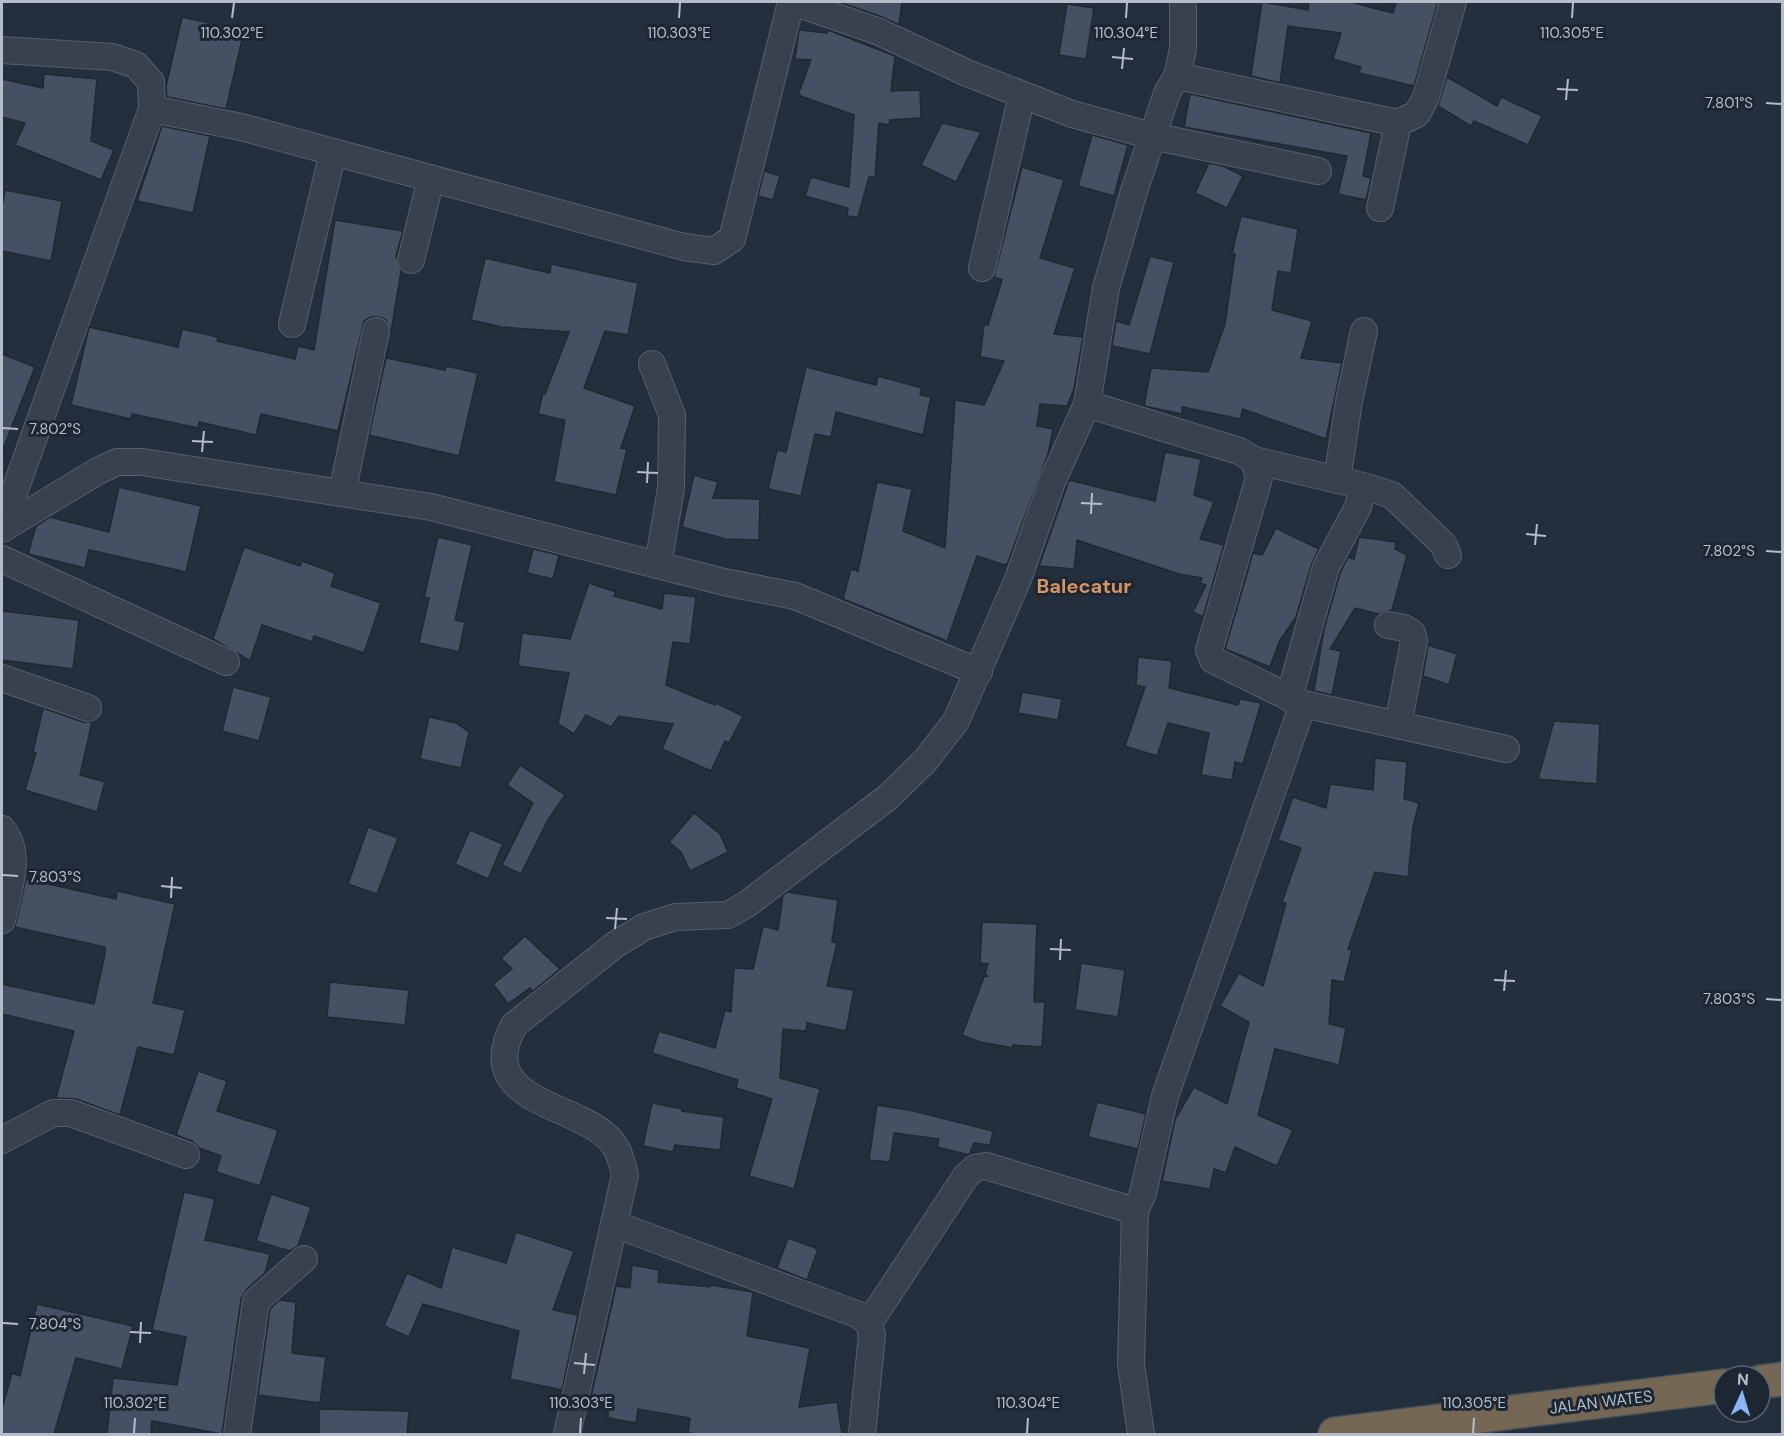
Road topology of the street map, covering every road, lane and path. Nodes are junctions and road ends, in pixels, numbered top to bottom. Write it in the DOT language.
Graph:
graph roads {
  1 [pos="792,2"];
  2 [pos="1184,2"];
  3 [pos="1453,2"];
  4 [pos="2,50"];
  5 [pos="1177,76"];
  6 [pos="1022,94"];
  7 [pos="152,109"];
  8 [pos="1398,123"];
  9 [pos="1152,136"];
  10 [pos="333,152"];
  11 [pos="1318,171"];
  12 [pos="431,178"];
  13 [pos="1380,208"];
  14 [pos="411,260"];
  15 [pos="982,268"];
  16 [pos="292,324"];
  17 [pos="376,331"];
  18 [pos="1364,331"];
  19 [pos="652,364"];
  20 [pos="1087,404"];
  21 [pos="1254,460"];
  22 [pos="1337,480"];
  23 [pos="1363,486"];
  24 [pos="342,493"];
  25 [pos="2,528"];
  26 [pos="1448,555"];
  27 [pos="2,559"];
  28 [pos="658,565"];
  29 [pos="1388,625"];
  30 [pos="226,662"];
  31 [pos="979,672"];
  32 [pos="2,678"];
  33 [pos="1296,701"];
  34 [pos="88,708"];
  35 [pos="1398,725"];
  36 [pos="1506,748"];
  37 [pos="2,830"];
  38 [pos="2,920"];
  39 [pos="2,1140"];
  40 [pos="186,1155"];
  41 [pos="1135,1211"];
  42 [pos="614,1224"];
  43 [pos="304,1259"];
  44 [pos="869,1323"];
  45 [pos="1712,1388"];
  46 [pos="1397,1431"];
  47 [pos="237,1434"];
  48 [pos="567,1434"];
  49 [pos="862,1434"];
  50 [pos="1141,1434"];
  51 [pos="1335,1434"];
  1 -- 6 [label="street"];
  1 -- 12 [label="street"];
  2 -- 5 [label="street"];
  3 -- 8 [label="street"];
  4 -- 7 [label="street"];
  5 -- 8 [label="street"];
  5 -- 9 [label="street"];
  6 -- 9 [label="street"];
  6 -- 15 [label="street"];
  7 -- 10 [label="street"];
  7 -- 25 [label="street"];
  8 -- 13 [label="street"];
  9 -- 11 [label="street"];
  9 -- 20 [label="street"];
  10 -- 12 [label="street"];
  10 -- 16 [label="street"];
  12 -- 14 [label="street"];
  17 -- 24 [label="street"];
  18 -- 22 [label="street"];
  19 -- 28 [label="street"];
  20 -- 21 [label="street"];
  20 -- 31 [label="street"];
  21 -- 22 [label="street"];
  21 -- 33 [label="street"];
  22 -- 23 [label="street"];
  23 -- 26 [label="street"];
  23 -- 33 [label="street"];
  24 -- 25 [label="street"];
  24 -- 28 [label="street"];
  27 -- 30 [label="street"];
  28 -- 31 [label="street"];
  29 -- 35 [label="street"];
  31 -- 42 [label="street"];
  32 -- 34 [label="street"];
  33 -- 35 [label="street"];
  33 -- 41 [label="street"];
  35 -- 36 [label="street"];
  37 -- 38 [label="street"];
  39 -- 40 [label="street"];
  41 -- 44 [label="street"];
  41 -- 50 [label="street"];
  42 -- 44 [label="street"];
  42 -- 48 [label="street"];
  43 -- 47 [label="street"];
  44 -- 49 [label="street"];
  45 -- 46 [label="highway, JALAN WATES"];
  46 -- 51 [label="highway, JALAN WATES"];
}
